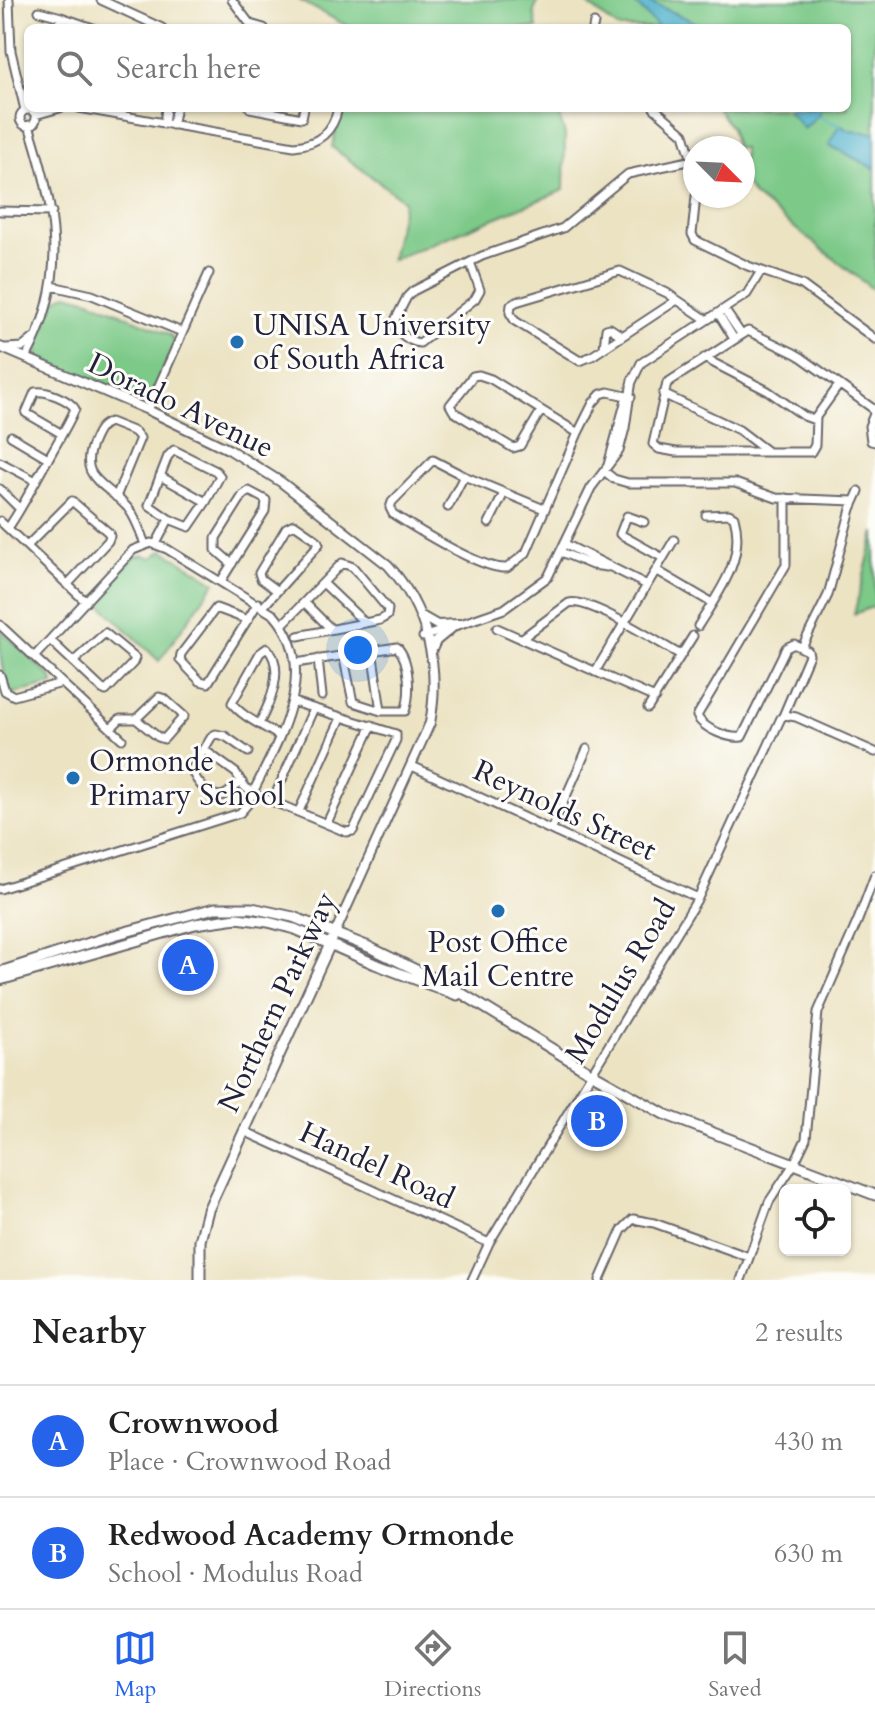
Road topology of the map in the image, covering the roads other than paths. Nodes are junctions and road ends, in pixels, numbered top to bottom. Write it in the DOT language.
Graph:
graph roads {
  1 [pos="9,0"];
  2 [pos="101,0"];
  3 [pos="232,0"];
  4 [pos="39,11"];
  5 [pos="61,17"];
  6 [pos="58,24"];
  7 [pos="81,24"];
  8 [pos="153,24"];
  9 [pos="247,24"];
  10 [pos="24,106"];
  11 [pos="24,112"];
  12 [pos="32,112"];
  13 [pos="46,112"];
  14 [pos="100,112"];
  15 [pos="166,112"];
  16 [pos="174,112"];
  17 [pos="271,112"];
  18 [pos="303,112"];
  19 [pos="336,112"];
  20 [pos="659,112"];
  21 [pos="35,115"];
  22 [pos="29,125"];
  23 [pos="168,125"];
  24 [pos="684,136"];
  25 [pos="683,162"];
  26 [pos="694,208"];
  27 [pos="0,211"];
  28 [pos="52,212"];
  29 [pos="470,262"];
  30 [pos="761,271"];
  31 [pos="209,273"];
  32 [pos="52,286"];
  33 [pos="677,300"];
  34 [pos="721,311"];
  35 [pos="707,320"];
  36 [pos="182,332"];
  37 [pos="38,335"];
  38 [pos="622,336"];
  39 [pos="735,338"];
  40 [pos="875,339"];
  41 [pos="2,347"];
  42 [pos="604,348"];
  43 [pos="26,358"];
  44 [pos="704,358"];
  45 [pos="839,385"];
  46 [pos="663,394"];
  47 [pos="629,397"];
  48 [pos="148,410"];
  49 [pos="541,411"];
  50 [pos="815,420"];
  51 [pos="578,433"];
  52 [pos="62,434"];
  53 [pos="11,436"];
  54 [pos="873,442"];
  55 [pos="768,452"];
  56 [pos="48,458"];
  57 [pos="0,462"];
  58 [pos="606,468"];
  59 [pos="160,476"];
  60 [pos="464,476"];
  61 [pos="36,481"];
  62 [pos="0,489"];
  63 [pos="859,491"];
  64 [pos="504,493"];
  65 [pos="116,497"];
  66 [pos="786,498"];
  67 [pos="854,501"];
  68 [pos="206,502"];
  69 [pos="448,507"];
  70 [pos="20,509"];
  71 [pos="544,509"];
  72 [pos="706,515"];
  73 [pos="169,519"];
  74 [pos="0,521"];
  75 [pos="644,522"];
  76 [pos="489,523"];
  77 [pos="8,528"];
  78 [pos="674,540"];
  79 [pos="145,544"];
  80 [pos="156,544"];
  81 [pos="565,544"];
  82 [pos="27,546"];
  83 [pos="371,551"];
  84 [pos="561,552"];
  85 [pos="663,558"];
  86 [pos="232,564"];
  87 [pos="607,567"];
  88 [pos="656,570"];
  89 [pos="221,581"];
  90 [pos="323,583"];
  91 [pos="67,585"];
  92 [pos="647,585"];
  93 [pos="276,590"];
  94 [pos="86,602"];
  95 [pos="305,603"];
  96 [pos="712,603"];
  97 [pos="260,605"];
  98 [pos="420,613"];
  99 [pos="248,620"];
  100 [pos="364,622"];
  101 [pos="625,623"];
  102 [pos="0,625"];
  103 [pos="282,625"];
  104 [pos="456,626"];
  105 [pos="698,626"];
  106 [pos="497,628"];
  107 [pos="331,629"];
  108 [pos="298,636"];
  109 [pos="425,636"];
  110 [pos="693,636"];
  111 [pos="521,639"];
  112 [pos="50,640"];
  113 [pos="802,647"];
  114 [pos="372,650"];
  115 [pos="431,652"];
  116 [pos="343,654"];
  117 [pos="681,655"];
  118 [pos="34,657"];
  119 [pos="318,659"];
  120 [pos="73,662"];
  121 [pos="296,663"];
  122 [pos="595,672"];
  123 [pos="0,675"];
  124 [pos="62,683"];
  125 [pos="322,696"];
  126 [pos="655,698"];
  127 [pos="293,702"];
  128 [pos="648,708"];
  129 [pos="313,710"];
  130 [pos="381,711"];
  131 [pos="783,716"];
  132 [pos="341,718"];
  133 [pos="136,719"];
  134 [pos="259,724"];
  135 [pos="372,725"];
  136 [pos="111,728"];
  137 [pos="279,736"];
  138 [pos="122,739"];
  139 [pos="203,749"];
  140 [pos="419,749"];
  141 [pos="587,749"];
  142 [pos="248,752"];
  143 [pos="875,752"];
  144 [pos="412,766"];
  145 [pos="242,782"];
  146 [pos="252,793"];
  147 [pos="273,800"];
  148 [pos="299,811"];
  149 [pos="327,823"];
  150 [pos="551,830"];
  151 [pos="875,875"];
  152 [pos="0,889"];
  153 [pos="698,898"];
  154 [pos="335,933"];
  155 [pos="313,937"];
  156 [pos="330,944"];
  157 [pos="356,955"];
  158 [pos="320,966"];
  159 [pos="1,975"];
  160 [pos="475,1002"];
  161 [pos="591,1073"];
  162 [pos="244,1131"];
  163 [pos="794,1164"];
  164 [pos="875,1195"];
  165 [pos="489,1243"];
  166 [pos="749,1257"];
  167 [pos="200,1280"];
  168 [pos="472,1280"];
  169 [pos="600,1280"];
  170 [pos="741,1280"];
  1 -- 10 [label="street"];
  2 -- 8 [label="street"];
  3 -- 9 [label="street"];
  4 -- 5 [label="street"];
  5 -- 6 [label="street"];
  5 -- 7 [label="street"];
  11 -- 22 [label="street"];
  12 -- 21 [label="street"];
  13 -- 21 [label="street"];
  14 -- 23 [label="street"];
  15 -- 23 [label="street"];
  16 -- 23 [label="street"];
  17 -- 18 [label="street"];
  19 -- 23 [label="street"];
  20 -- 24 [label="street"];
  21 -- 22 [label="street"];
  22 -- 28 [label="street"];
  25 -- 29 [label="street"];
  26 -- 30 [label="street"];
  27 -- 28 [label="street"];
  28 -- 32 [label="street"];
  29 -- 29 [label="street"];
  30 -- 34 [label="street"];
  30 -- 40 [label="street"];
  31 -- 36 [label="street"];
  32 -- 36 [label="street"];
  32 -- 37 [label="street"];
  33 -- 35 [label="street"];
  33 -- 38 [label="street"];
  33 -- 42 [label="street"];
  34 -- 35 [label="street"];
  34 -- 39 [label="street"];
  35 -- 47 [label="street"];
  36 -- 48 [label="street"];
  37 -- 41 [label="street"];
  37 -- 43 [label="street"];
  38 -- 42 [label="street"];
  38 -- 42 [label="street"];
  39 -- 44 [label="street"];
  39 -- 45 [label="street"];
  41 -- 43 [label="street, Dorado Avenue"];
  43 -- 48 [label="street, Dorado Avenue"];
  44 -- 46 [label="street"];
  44 -- 50 [label="street"];
  45 -- 50 [label="street"];
  45 -- 54 [label="street"];
  46 -- 55 [label="street"];
  46 -- 55 [label="street"];
  47 -- 51 [label="street"];
  47 -- 58 [label="street"];
  48 -- 83 [label="street, Dorado Avenue"];
  49 -- 49 [label="street"];
  49 -- 51 [label="street"];
  50 -- 55 [label="street"];
  51 -- 71 [label="street"];
  52 -- 52 [label="street"];
  52 -- 56 [label="street"];
  53 -- 56 [label="street"];
  56 -- 61 [label="street"];
  57 -- 61 [label="street"];
  58 -- 66 [label="street"];
  58 -- 81 [label="street"];
  59 -- 68 [label="street"];
  59 -- 68 [label="street"];
  59 -- 73 [label="street"];
  60 -- 64 [label="street"];
  60 -- 69 [label="street"];
  60 -- 71 [label="street"];
  61 -- 70 [label="street"];
  62 -- 70 [label="street"];
  63 -- 67 [label="street"];
  64 -- 71 [label="street"];
  64 -- 76 [label="street"];
  65 -- 65 [label="street"];
  65 -- 79 [label="street"];
  66 -- 67 [label="street"];
  66 -- 113 [label="street"];
  67 -- 113 [label="street"];
  68 -- 73 [label="street"];
  70 -- 77 [label="street"];
  72 -- 96 [label="street"];
  73 -- 80 [label="street"];
  74 -- 77 [label="street"];
  75 -- 85 [label="street"];
  77 -- 82 [label="street"];
  78 -- 85 [label="street"];
  79 -- 80 [label="street"];
  79 -- 94 [label="street"];
  80 -- 89 [label="street"];
  81 -- 84 [label="street"];
  81 -- 87 [label="street"];
  82 -- 91 [label="street"];
  82 -- 91 [label="street"];
  83 -- 98 [label="street, Dorado Avenue"];
  83 -- 109 [label="street, Dorado Avenue"];
  84 -- 87 [label="street"];
  84 -- 104 [label="street"];
  85 -- 88 [label="street"];
  86 -- 86 [label="street"];
  86 -- 89 [label="street"];
  87 -- 92 [label="street"];
  88 -- 92 [label="street"];
  88 -- 96 [label="street"];
  89 -- 97 [label="street"];
  90 -- 95 [label="street"];
  90 -- 100 [label="street"];
  90 -- 100 [label="street"];
  91 -- 94 [label="street"];
  92 -- 101 [label="street"];
  93 -- 93 [label="street"];
  93 -- 97 [label="street"];
  94 -- 112 [label="street"];
  95 -- 103 [label="street"];
  95 -- 107 [label="street"];
  96 -- 105 [label="street"];
  97 -- 99 [label="street"];
  97 -- 103 [label="street"];
  98 -- 104 [label="street"];
  98 -- 109 [label="street, Dorado Avenue"];
  99 -- 99 [label="street"];
  100 -- 107 [label="street"];
  101 -- 111 [label="street"];
  101 -- 117 [label="street"];
  101 -- 122 [label="street"];
  102 -- 118 [label="street"];
  103 -- 121 [label="street"];
  104 -- 109 [label="street"];
  104 -- 115 [label="street"];
  106 -- 111 [label="street"];
  107 -- 108 [label="street"];
  109 -- 115 [label="street, Northern Parkway"];
  109 -- 140 [label="street, Northern Parkway"];
  110 -- 117 [label="street"];
  111 -- 122 [label="street"];
  112 -- 118 [label="street"];
  112 -- 120 [label="street"];
  113 -- 131 [label="street, Modulus Road"];
  114 -- 116 [label="street"];
  114 -- 130 [label="street"];
  114 -- 130 [label="street"];
  115 -- 140 [label="street, Northern Parkway"];
  116 -- 119 [label="street"];
  116 -- 130 [label="street"];
  117 -- 126 [label="street"];
  118 -- 124 [label="street"];
  119 -- 121 [label="street"];
  119 -- 125 [label="street"];
  120 -- 120 [label="street"];
  121 -- 127 [label="street"];
  122 -- 126 [label="street"];
  123 -- 124 [label="street"];
  124 -- 136 [label="street"];
  126 -- 128 [label="street"];
  127 -- 129 [label="street"];
  127 -- 137 [label="street"];
  129 -- 132 [label="street"];
  129 -- 147 [label="street"];
  131 -- 143 [label="street"];
  131 -- 153 [label="street, Modulus Road"];
  132 -- 135 [label="street"];
  132 -- 148 [label="street"];
  133 -- 133 [label="street"];
  133 -- 136 [label="street"];
  134 -- 134 [label="street"];
  134 -- 137 [label="street"];
  135 -- 149 [label="street"];
  135 -- 149 [label="street"];
  136 -- 138 [label="street"];
  137 -- 146 [label="street"];
  139 -- 142 [label="street"];
  139 -- 145 [label="street"];
  139 -- 145 [label="street"];
  140 -- 144 [label="street, Northern Parkway"];
  141 -- 150 [label="street"];
  144 -- 150 [label="street, Reynolds Street"];
  144 -- 154 [label="street, Northern Parkway"];
  145 -- 146 [label="street"];
  146 -- 147 [label="street"];
  146 -- 152 [label="street"];
  147 -- 148 [label="street"];
  148 -- 149 [label="street"];
  150 -- 153 [label="street, Reynolds Street"];
  151 -- 163 [label="street"];
  153 -- 161 [label="street, Modulus Road"];
  154 -- 156 [label="main road, Northern Parkway"];
  154 -- 159 [label="main road"];
  154 -- 160 [label="main road"];
  155 -- 156 [label="main road"];
  155 -- 158 [label="main road"];
  155 -- 159 [label="main road"];
  156 -- 157 [label="main road"];
  156 -- 158 [label="main road, Northern Parkway"];
  157 -- 158 [label="main road"];
  157 -- 160 [label="main road"];
  158 -- 162 [label="main road, Northern Parkway"];
  160 -- 161 [label="main road"];
  161 -- 163 [label="main road"];
  161 -- 165 [label="street, Modulus Road"];
  162 -- 165 [label="street, Handel Road"];
  162 -- 167 [label="main road, Northern Parkway"];
  163 -- 164 [label="main road"];
  163 -- 166 [label="street"];
  165 -- 168 [label="street, Modulus Road"];
  166 -- 169 [label="street"];
  166 -- 170 [label="street"];
}
